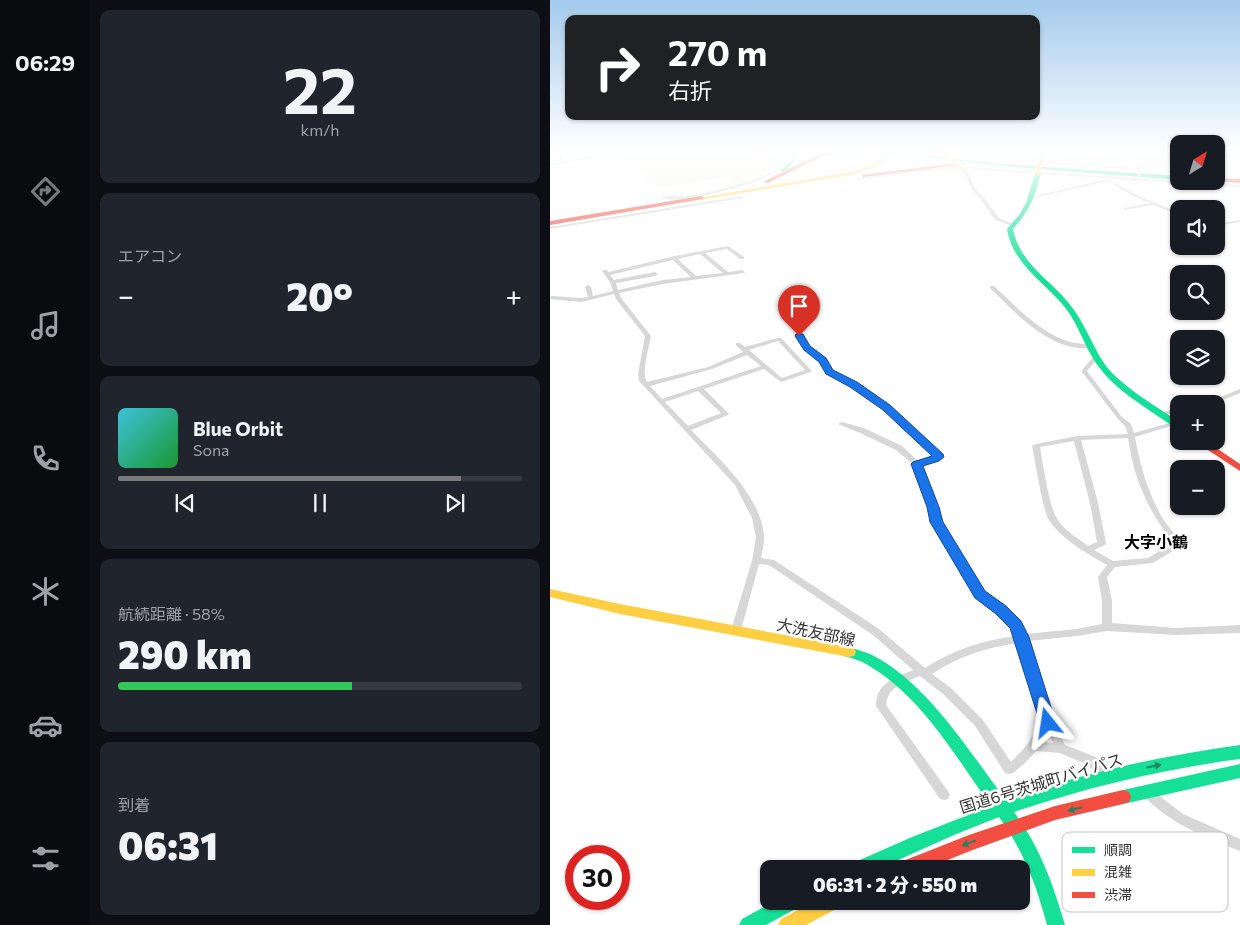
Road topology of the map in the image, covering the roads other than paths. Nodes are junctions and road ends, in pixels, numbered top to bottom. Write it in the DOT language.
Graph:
graph roads {
  1 [pos="703,194"];
  2 [pos="715,194"];
  3 [pos="717,194"];
  4 [pos="725,194"];
  5 [pos="731,194"];
  6 [pos="978,194"];
  7 [pos="1044,194"];
  8 [pos="1137,194"];
  9 [pos="742,197"];
  10 [pos="1033,197"];
  11 [pos="663,198"];
  12 [pos="696,199"];
  13 [pos="1154,204"];
  14 [pos="1125,209"];
  15 [pos="1170,211"];
  16 [pos="1240,221"];
  17 [pos="550,223"];
  18 [pos="1225,224"];
  19 [pos="1013,225"];
  20 [pos="550,228"];
  21 [pos="700,252"];
  22 [pos="673,257"];
  23 [pos="742,258"];
  24 [pos="648,266"];
  25 [pos="742,272"];
  26 [pos="655,274"];
  27 [pos="727,274"];
  28 [pos="695,278"];
  29 [pos="613,282"];
  30 [pos="663,282"];
  31 [pos="588,287"];
  32 [pos="992,287"];
  33 [pos="562,292"];
  34 [pos="617,292"];
  35 [pos="551,298"];
  36 [pos="591,298"];
  37 [pos="562,299"];
  38 [pos="797,325"];
  39 [pos="738,344"];
  40 [pos="1092,347"];
  41 [pos="747,350"];
  42 [pos="1096,357"];
  43 [pos="764,367"];
  44 [pos="645,385"];
  45 [pos="700,389"];
  46 [pos="1240,391"];
  47 [pos="1225,397"];
  48 [pos="662,401"];
  49 [pos="1170,412"];
  50 [pos="1162,414"];
  51 [pos="1170,420"];
  52 [pos="842,424"];
  53 [pos="1170,427"];
  54 [pos="688,429"];
  55 [pos="1132,436"];
  56 [pos="1077,438"];
  57 [pos="1213,450"];
  58 [pos="917,464"];
  59 [pos="1240,468"];
  60 [pos="1088,550"];
  61 [pos="756,561"];
  62 [pos="1112,564"];
  63 [pos="550,593"];
  64 [pos="1107,627"];
  65 [pos="736,630"];
  66 [pos="1240,630"];
  67 [pos="1022,637"];
  68 [pos="922,673"];
  69 [pos="898,682"];
  70 [pos="1048,723"];
  71 [pos="1033,746"];
  72 [pos="1061,748"];
  73 [pos="1240,752"];
  74 [pos="1240,771"];
  75 [pos="1107,776"];
  76 [pos="1147,791"];
  77 [pos="944,794"];
  78 [pos="1003,809"];
  79 [pos="1015,827"];
  80 [pos="1210,832"];
  81 [pos="1228,839"];
  82 [pos="1240,845"];
  83 [pos="878,860"];
  84 [pos="928,860"];
  85 [pos="776,910"];
  86 [pos="816,910"];
  87 [pos="748,925"];
  88 [pos="787,925"];
  89 [pos="1056,925"];
  1 -- 11 [label="street"];
  2 -- 12 [label="main road"];
  3 -- 12 [label="main road"];
  4 -- 12 [label="main road"];
  5 -- 12 [label="main road"];
  6 -- 19 [label="street"];
  7 -- 10 [label="street"];
  8 -- 13 [label="street"];
  9 -- 20 [label="street"];
  10 -- 19 [label="main road"];
  12 -- 17 [label="main road"];
  13 -- 14 [label="street"];
  13 -- 15 [label="street"];
  16 -- 18 [label="street"];
  19 -- 40 [label="main road"];
  21 -- 22 [label="street"];
  21 -- 23 [label="street"];
  21 -- 27 [label="street"];
  22 -- 24 [label="street"];
  22 -- 28 [label="street"];
  24 -- 26 [label="street"];
  24 -- 29 [label="street"];
  25 -- 27 [label="street"];
  26 -- 29 [label="street"];
  26 -- 30 [label="street"];
  27 -- 28 [label="street"];
  28 -- 30 [label="street"];
  29 -- 34 [label="street"];
  30 -- 34 [label="street"];
  31 -- 36 [label="street"];
  32 -- 40 [label="street"];
  33 -- 37 [label="street"];
  34 -- 36 [label="street"];
  34 -- 44 [label="street"];
  35 -- 37 [label="street"];
  36 -- 37 [label="street"];
  38 -- 58 [label="street"];
  39 -- 41 [label="street"];
  40 -- 42 [label="main road"];
  41 -- 43 [label="street"];
  41 -- 43 [label="street"];
  41 -- 44 [label="street"];
  42 -- 50 [label="main road"];
  42 -- 55 [label="street"];
  43 -- 45 [label="street"];
  44 -- 48 [label="street"];
  45 -- 48 [label="street"];
  45 -- 54 [label="street"];
  46 -- 47 [label="street"];
  48 -- 54 [label="street"];
  49 -- 50 [label="street"];
  50 -- 51 [label="main road"];
  52 -- 58 [label="street"];
  53 -- 55 [label="street"];
  54 -- 61 [label="street"];
  55 -- 56 [label="street"];
  55 -- 62 [label="street"];
  56 -- 60 [label="street"];
  56 -- 60 [label="street"];
  57 -- 59 [label="main road"];
  58 -- 67 [label="street"];
  60 -- 62 [label="street"];
  61 -- 65 [label="street"];
  61 -- 68 [label="street"];
  62 -- 64 [label="street"];
  63 -- 65 [label="main road, 大洗友部線"];
  64 -- 66 [label="street"];
  64 -- 67 [label="street"];
  65 -- 69 [label="main road, 大洗友部線"];
  67 -- 68 [label="street"];
  67 -- 70 [label="street"];
  68 -- 69 [label="street"];
  68 -- 71 [label="street"];
  69 -- 77 [label="street"];
  69 -- 78 [label="main road, 大洗友部線"];
  70 -- 71 [label="street"];
  70 -- 72 [label="street"];
  71 -- 72 [label="street"];
  72 -- 75 [label="street"];
  75 -- 73 [label="main road, 国道6号茨城町バイパス, one-way"];
  74 -- 76 [label="main road"];
  75 -- 78 [label="main road, 国道6号茨城町バイパス"];
  76 -- 79 [label="main road, one-way"];
  76 -- 80 [label="street"];
  78 -- 79 [label="main road, 大洗友部線"];
  78 -- 83 [label="main road, 国道6号茨城町バイパス"];
  79 -- 84 [label="main road, one-way"];
  79 -- 89 [label="main road, 大洗友部線"];
  81 -- 82 [label="street"];
  85 -- 87 [label="main road"];
  86 -- 88 [label="main road"];
}
